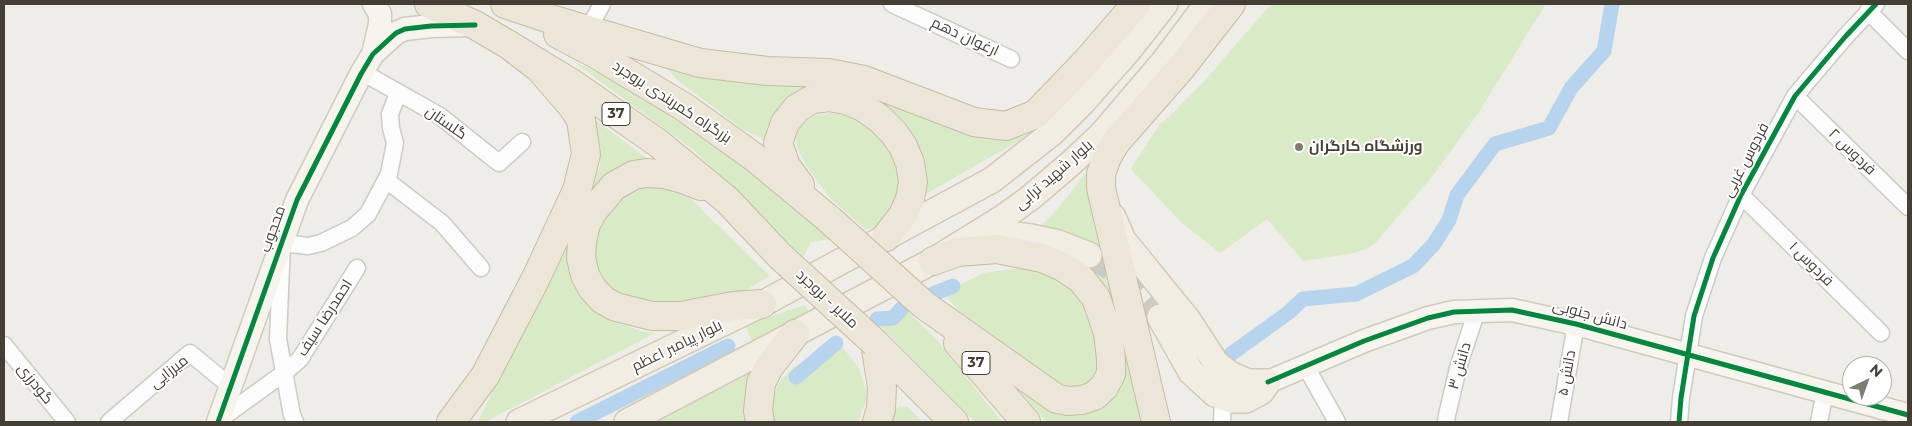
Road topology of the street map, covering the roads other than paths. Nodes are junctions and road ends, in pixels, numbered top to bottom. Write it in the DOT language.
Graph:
graph roads {
  1 [pos="374,4"];
  2 [pos="429,4"];
  3 [pos="501,4"];
  4 [pos="505,4"];
  5 [pos="602,4"];
  6 [pos="892,4"];
  7 [pos="1136,4"];
  8 [pos="1165,4"];
  9 [pos="1207,4"];
  10 [pos="1231,4"];
  11 [pos="1872,7"];
  12 [pos="475,25"];
  13 [pos="588,30"];
  14 [pos="509,45"];
  15 [pos="1908,51"];
  16 [pos="1011,59"];
  17 [pos="367,63"];
  18 [pos="398,93"];
  19 [pos="1795,96"];
  20 [pos="522,142"];
  21 [pos="386,180"];
  22 [pos="1101,188"];
  23 [pos="1741,195"];
  24 [pos="727,200"];
  25 [pos="1908,207"];
  26 [pos="830,220"];
  27 [pos="978,233"];
  28 [pos="886,237"];
  29 [pos="282,243"];
  30 [pos="1089,255"];
  31 [pos="933,261"];
  32 [pos="357,268"];
  33 [pos="481,268"];
  34 [pos="762,304"];
  35 [pos="924,305"];
  36 [pos="1477,310"];
  37 [pos="1160,317"];
  38 [pos="1576,324"];
  39 [pos="1881,333"];
  40 [pos="795,334"];
  41 [pos="875,343"];
  42 [pos="4,345"];
  43 [pos="1688,354"];
  44 [pos="1305,365"];
  45 [pos="284,373"];
  46 [pos="1268,382"];
  47 [pos="230,386"];
  48 [pos="1825,392"];
  49 [pos="1222,410"];
  50 [pos="1908,415"];
  51 [pos="219,421"];
  52 [pos="67,422"];
  53 [pos="109,422"];
  54 [pos="295,422"];
  55 [pos="451,422"];
  56 [pos="519,422"];
  57 [pos="626,422"];
  58 [pos="760,422"];
  59 [pos="877,422"];
  60 [pos="954,422"];
  61 [pos="1026,422"];
  62 [pos="1156,422"];
  63 [pos="1338,422"];
  64 [pos="1446,422"];
  65 [pos="1559,422"];
  66 [pos="1679,422"];
  67 [pos="1819,422"];
  1 -- 17 [label="street"];
  2 -- 12 [label="highway, 37"];
  3 -- 26 [label="highway, بزرگراه کمربندی بروجرد / 37"];
  4 -- 13 [label="highway"];
  5 -- 13 [label="street"];
  6 -- 16 [label="street, ارغوان دهم"];
  7 -- 13 [label="highway"];
  8 -- 28 [label="main road"];
  9 -- 27 [label="main road, بلوار شهید ترابی"];
  10 -- 22 [label="highway"];
  11 -- 15 [label="street"];
  11 -- 19 [label="street, فردوس غربی"];
  12 -- 14 [label="highway, 37"];
  12 -- 17 [label="street"];
  14 -- 24 [label="highway, 37"];
  14 -- 55 [label="highway"];
  17 -- 18 [label="street, گلستان"];
  17 -- 29 [label="street, محجوب"];
  18 -- 20 [label="street, گلستان"];
  18 -- 21 [label="street"];
  19 -- 23 [label="street, فردوس غربی"];
  19 -- 25 [label="street, فردوس ۲"];
  21 -- 29 [label="street"];
  21 -- 33 [label="street"];
  22 -- 46 [label="main road"];
  22 -- 62 [label="highway"];
  23 -- 39 [label="street, فردوس ۱"];
  23 -- 43 [label="street, فردوس غربی"];
  24 -- 34 [label="highway"];
  24 -- 41 [label="highway, ملایر - بروجرد / 37, bridge"];
  26 -- 28 [label="highway"];
  26 -- 35 [label="highway, 37, bridge"];
  27 -- 30 [label="main road"];
  27 -- 31 [label="main road, بلوار شهید ترابی"];
  28 -- 34 [label="main road, بلوار پیامبر اعظم"];
  29 -- 45 [label="street"];
  29 -- 47 [label="street, محجوب"];
  31 -- 35 [label="highway"];
  31 -- 40 [label="main road, بلوار شهید ترابی"];
  32 -- 45 [label="street, احمدرضا سیف"];
  34 -- 56 [label="main road, بلوار پیامبر اعظم"];
  35 -- 61 [label="highway, 37"];
  36 -- 38 [label="street, دانش جنوبی"];
  36 -- 44 [label="street, دانش جنوبی"];
  36 -- 64 [label="street, دانش ۳"];
  37 -- 49 [label="main road"];
  38 -- 43 [label="street, دانش جنوبی"];
  38 -- 65 [label="street, دانش ۵"];
  40 -- 57 [label="main road"];
  40 -- 58 [label="highway"];
  41 -- 59 [label="highway"];
  41 -- 60 [label="highway, 37"];
  42 -- 52 [label="street, گودرزی"];
  43 -- 48 [label="street, دانش جنوبی"];
  43 -- 66 [label="street, فردوس غربی"];
  44 -- 46 [label="street, دانش جنوبی"];
  44 -- 63 [label="street"];
  45 -- 51 [label="street, احمدرضا سیف"];
  45 -- 54 [label="street"];
  46 -- 49 [label="main road"];
  47 -- 51 [label="street, محجوب"];
  47 -- 53 [label="street, میرزایی"];
  48 -- 50 [label="street, دانش جنوبی"];
  48 -- 67 [label="street"];
}
